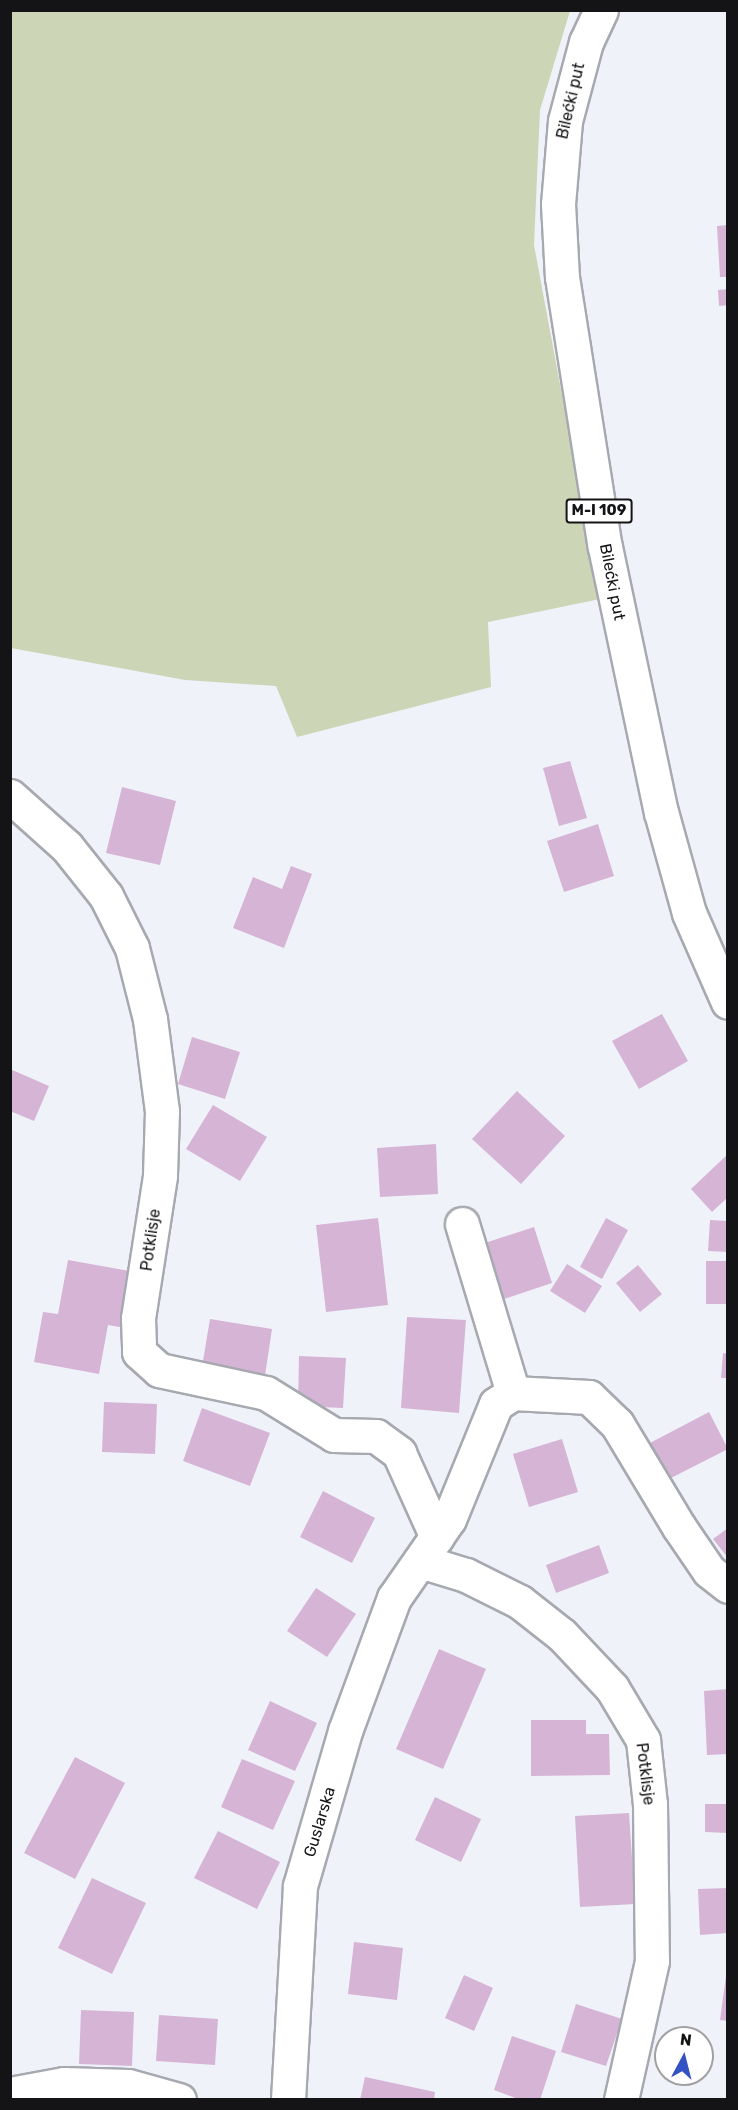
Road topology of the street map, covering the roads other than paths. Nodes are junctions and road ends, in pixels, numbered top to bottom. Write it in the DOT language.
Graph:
graph roads {
  1 [pos="601,10"];
  2 [pos="10,796"];
  3 [pos="728,1002"];
  4 [pos="462,1224"];
  5 [pos="513,1393"];
  6 [pos="429,1549"];
  7 [pos="728,1586"];
  8 [pos="10,2094"];
  9 [pos="179,2100"];
  10 [pos="288,2100"];
  11 [pos="621,2100"];
  1 -- 3 [label="street, Bilećki put / M-I 109"];
  2 -- 6 [label="street, Potklisje"];
  4 -- 5 [label="street"];
  5 -- 6 [label="street, Guslarska"];
  5 -- 7 [label="street"];
  6 -- 10 [label="street, Guslarska"];
  6 -- 11 [label="street, Potklisje"];
  8 -- 9 [label="street"];
}
